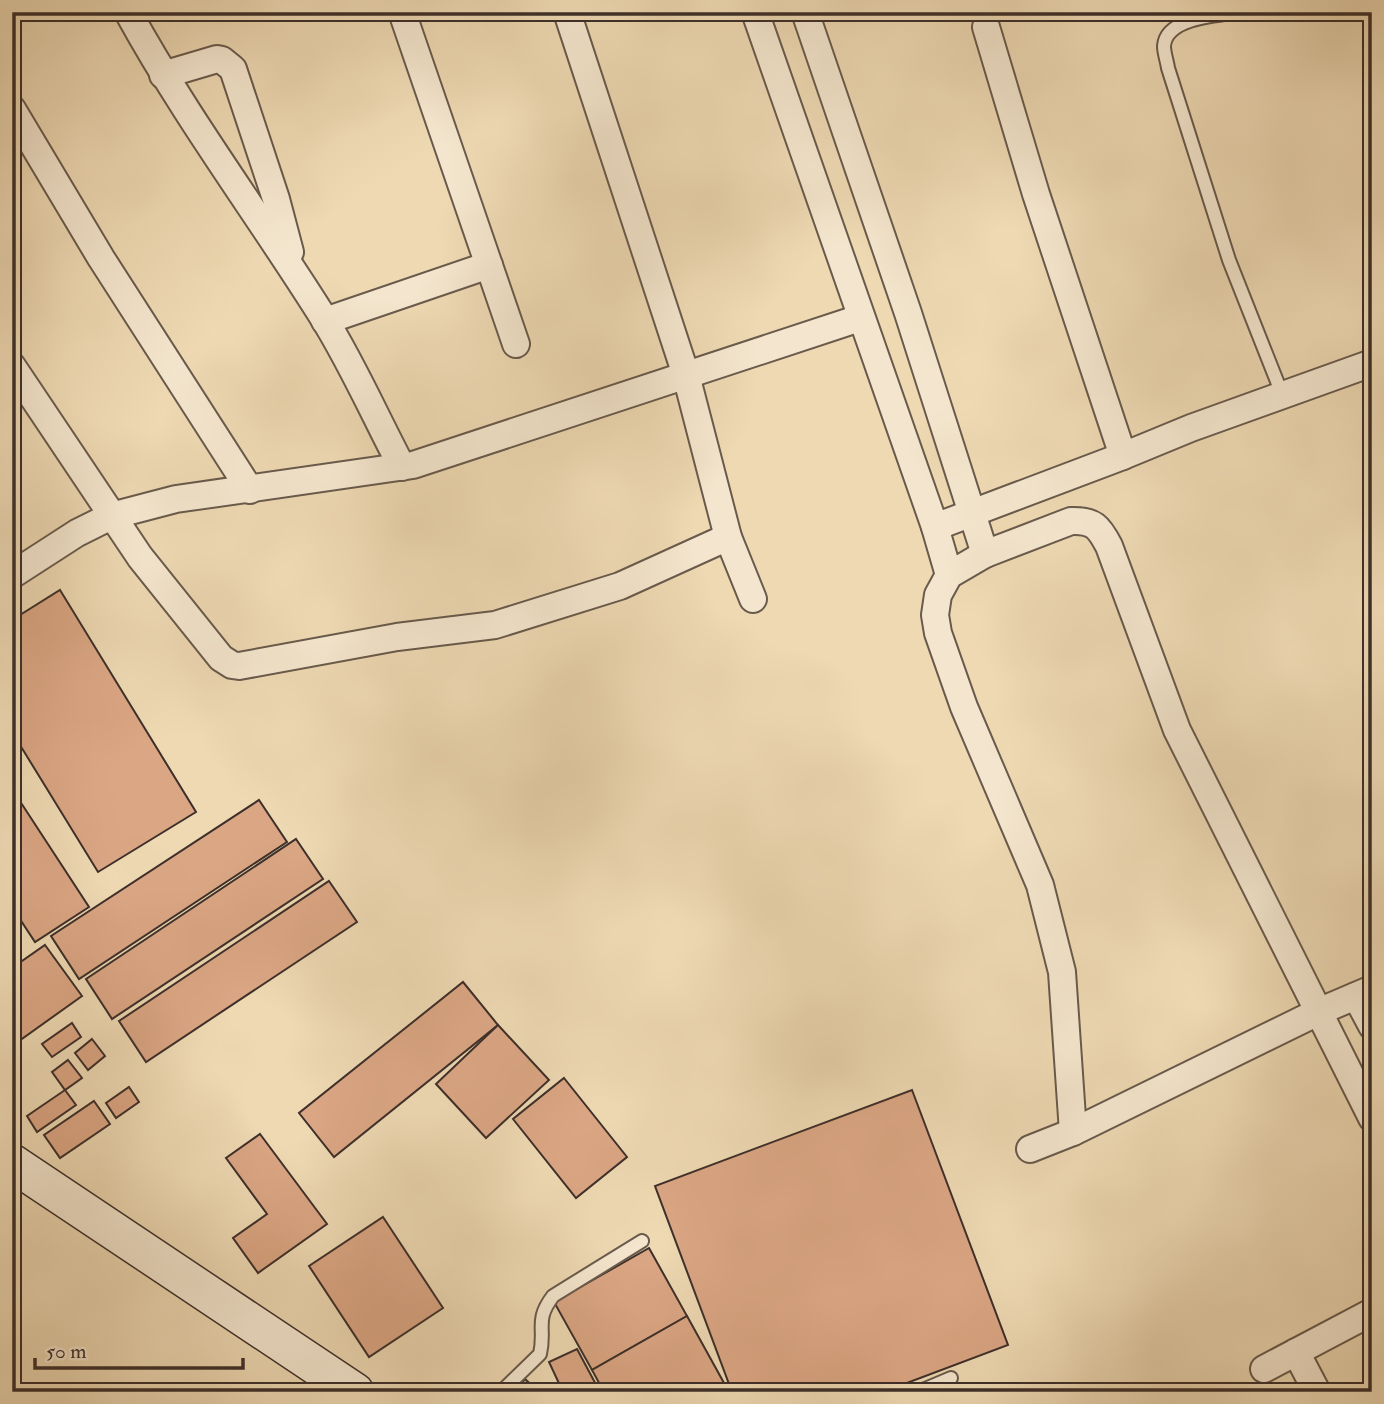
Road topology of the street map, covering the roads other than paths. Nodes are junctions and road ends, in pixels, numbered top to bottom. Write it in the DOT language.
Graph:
graph roads {
  1 [pos="128,12"];
  2 [pos="402,12"];
  3 [pos="567,12"];
  4 [pos="755,12"];
  5 [pos="805,12"];
  6 [pos="1242,12"];
  7 [pos="986,27"];
  8 [pos="163,75"];
  9 [pos="12,109"];
  10 [pos="489,265"];
  11 [pos="297,276"];
  12 [pos="860,318"];
  13 [pos="325,321"];
  14 [pos="516,344"];
  15 [pos="1372,363"];
  16 [pos="12,366"];
  17 [pos="686,375"];
  18 [pos="1282,394"];
  19 [pos="1123,456"];
  20 [pos="402,467"];
  21 [pos="250,490"];
  22 [pos="972,513"];
  23 [pos="111,516"];
  24 [pos="934,527"];
  25 [pos="728,537"];
  26 [pos="985,554"];
  27 [pos="12,575"];
  28 [pos="949,575"];
  29 [pos="753,598"];
  30 [pos="1364,993"];
  31 [pos="1318,1012"];
  32 [pos="1372,1026"];
  33 [pos="1372,1118"];
  34 [pos="1073,1132"];
  35 [pos="1030,1149"];
  36 [pos="12,1163"];
  37 [pos="642,1241"];
  38 [pos="1372,1312"];
  39 [pos="1296,1352"];
  40 [pos="1264,1369"];
  41 [pos="951,1378"];
  42 [pos="355,1392"];
  43 [pos="501,1392"];
  44 [pos="918,1392"];
  45 [pos="1317,1392"];
  1 -- 8 [label="street"];
  2 -- 10 [label="street"];
  3 -- 17 [label="street"];
  4 -- 12 [label="street"];
  5 -- 22 [label="street"];
  6 -- 18 [label="lane"];
  7 -- 19 [label="street"];
  8 -- 11 [label="street"];
  8 -- 11 [label="street"];
  9 -- 21 [label="street"];
  10 -- 13 [label="street"];
  10 -- 14 [label="street"];
  11 -- 13 [label="street"];
  12 -- 17 [label="street"];
  12 -- 24 [label="street"];
  13 -- 20 [label="street"];
  15 -- 18 [label="street"];
  16 -- 23 [label="street"];
  17 -- 20 [label="street"];
  17 -- 25 [label="street"];
  18 -- 19 [label="street"];
  19 -- 22 [label="street"];
  20 -- 21 [label="street"];
  21 -- 23 [label="street"];
  22 -- 24 [label="street"];
  22 -- 26 [label="street"];
  23 -- 25 [label="street"];
  23 -- 27 [label="street"];
  24 -- 28 [label="street"];
  25 -- 29 [label="street"];
  26 -- 28 [label="street"];
  26 -- 31 [label="street"];
  28 -- 34 [label="street"];
  30 -- 31 [label="street"];
  30 -- 32 [label="street"];
  31 -- 33 [label="street"];
  31 -- 34 [label="street"];
  34 -- 35 [label="street"];
  36 -- 42 [label="main road"];
  37 -- 43 [label="lane"];
  38 -- 39 [label="street"];
  39 -- 40 [label="street"];
  39 -- 45 [label="street"];
  41 -- 44 [label="lane"];
}
